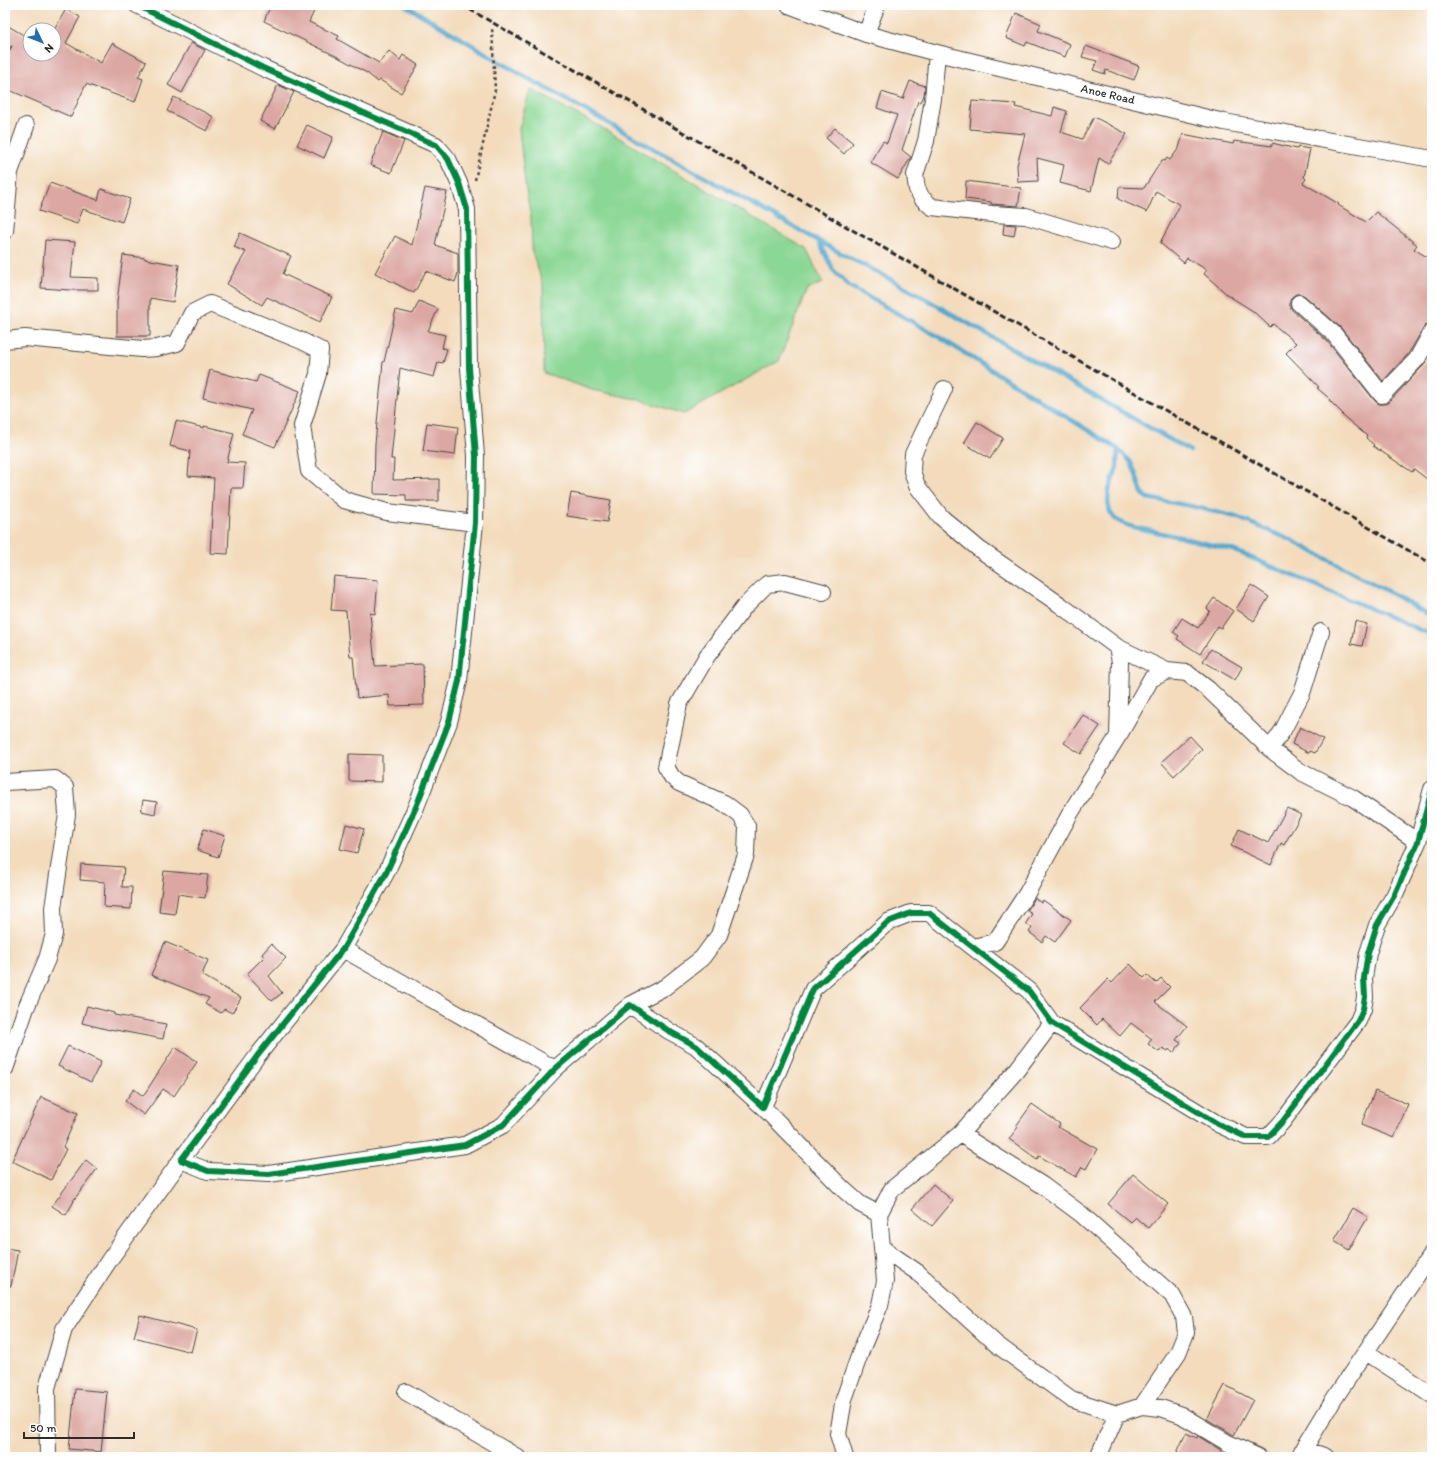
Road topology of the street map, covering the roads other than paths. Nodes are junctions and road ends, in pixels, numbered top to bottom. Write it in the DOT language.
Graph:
graph roads {
  1 [pos="137,5"];
  2 [pos="789,5"];
  3 [pos="876,5"];
  4 [pos="866,34"];
  5 [pos="937,53"];
  6 [pos="26,126"];
  7 [pos="1432,159"];
  8 [pos="5,231"];
  9 [pos="1112,242"];
  10 [pos="1299,303"];
  11 [pos="1432,332"];
  12 [pos="5,340"];
  13 [pos="944,389"];
  14 [pos="475,523"];
  15 [pos="823,592"];
  16 [pos="1321,632"];
  17 [pos="1117,647"];
  18 [pos="1166,671"];
  19 [pos="1118,736"];
  20 [pos="1270,749"];
  21 [pos="5,782"];
  22 [pos="1432,789"];
  23 [pos="1418,842"];
  24 [pos="973,947"];
  25 [pos="343,949"];
  26 [pos="630,1005"];
  27 [pos="1052,1022"];
  28 [pos="5,1069"];
  29 [pos="555,1069"];
  30 [pos="764,1107"];
  31 [pos="960,1134"];
  32 [pos="181,1160"];
  33 [pos="879,1214"];
  34 [pos="882,1248"];
  35 [pos="1432,1253"];
  36 [pos="1366,1352"];
  37 [pos="406,1392"];
  38 [pos="1432,1395"];
  39 [pos="1142,1406"];
  40 [pos="1117,1414"];
  41 [pos="1300,1454"];
  42 [pos="48,1457"];
  43 [pos="517,1457"];
  44 [pos="845,1457"];
  45 [pos="1098,1457"];
  46 [pos="1258,1457"];
  47 [pos="1326,1457"];
  1 -- 14 [label="street"];
  2 -- 4 [label="street, Anoe Road"];
  3 -- 4 [label="street"];
  4 -- 5 [label="street, Anoe Road"];
  5 -- 7 [label="street, Anoe Road"];
  5 -- 9 [label="street"];
  6 -- 8 [label="street"];
  10 -- 11 [label="street"];
  12 -- 14 [label="street"];
  13 -- 17 [label="street"];
  14 -- 25 [label="street"];
  15 -- 26 [label="street"];
  16 -- 20 [label="street"];
  17 -- 18 [label="street"];
  17 -- 19 [label="street"];
  18 -- 19 [label="street"];
  18 -- 20 [label="street"];
  19 -- 24 [label="street"];
  20 -- 23 [label="street"];
  21 -- 28 [label="street"];
  22 -- 23 [label="street"];
  23 -- 27 [label="street"];
  24 -- 27 [label="street"];
  24 -- 30 [label="street"];
  25 -- 29 [label="street"];
  25 -- 32 [label="street"];
  26 -- 29 [label="street"];
  26 -- 30 [label="street"];
  27 -- 31 [label="street"];
  29 -- 32 [label="street"];
  30 -- 33 [label="street"];
  31 -- 33 [label="street"];
  31 -- 39 [label="street"];
  32 -- 42 [label="street"];
  33 -- 34 [label="street"];
  34 -- 40 [label="street"];
  34 -- 44 [label="street"];
  35 -- 36 [label="street"];
  36 -- 38 [label="street"];
  36 -- 41 [label="street"];
  37 -- 43 [label="street"];
  39 -- 40 [label="street"];
  39 -- 46 [label="street"];
  40 -- 45 [label="street"];
  41 -- 47 [label="street"];
}
